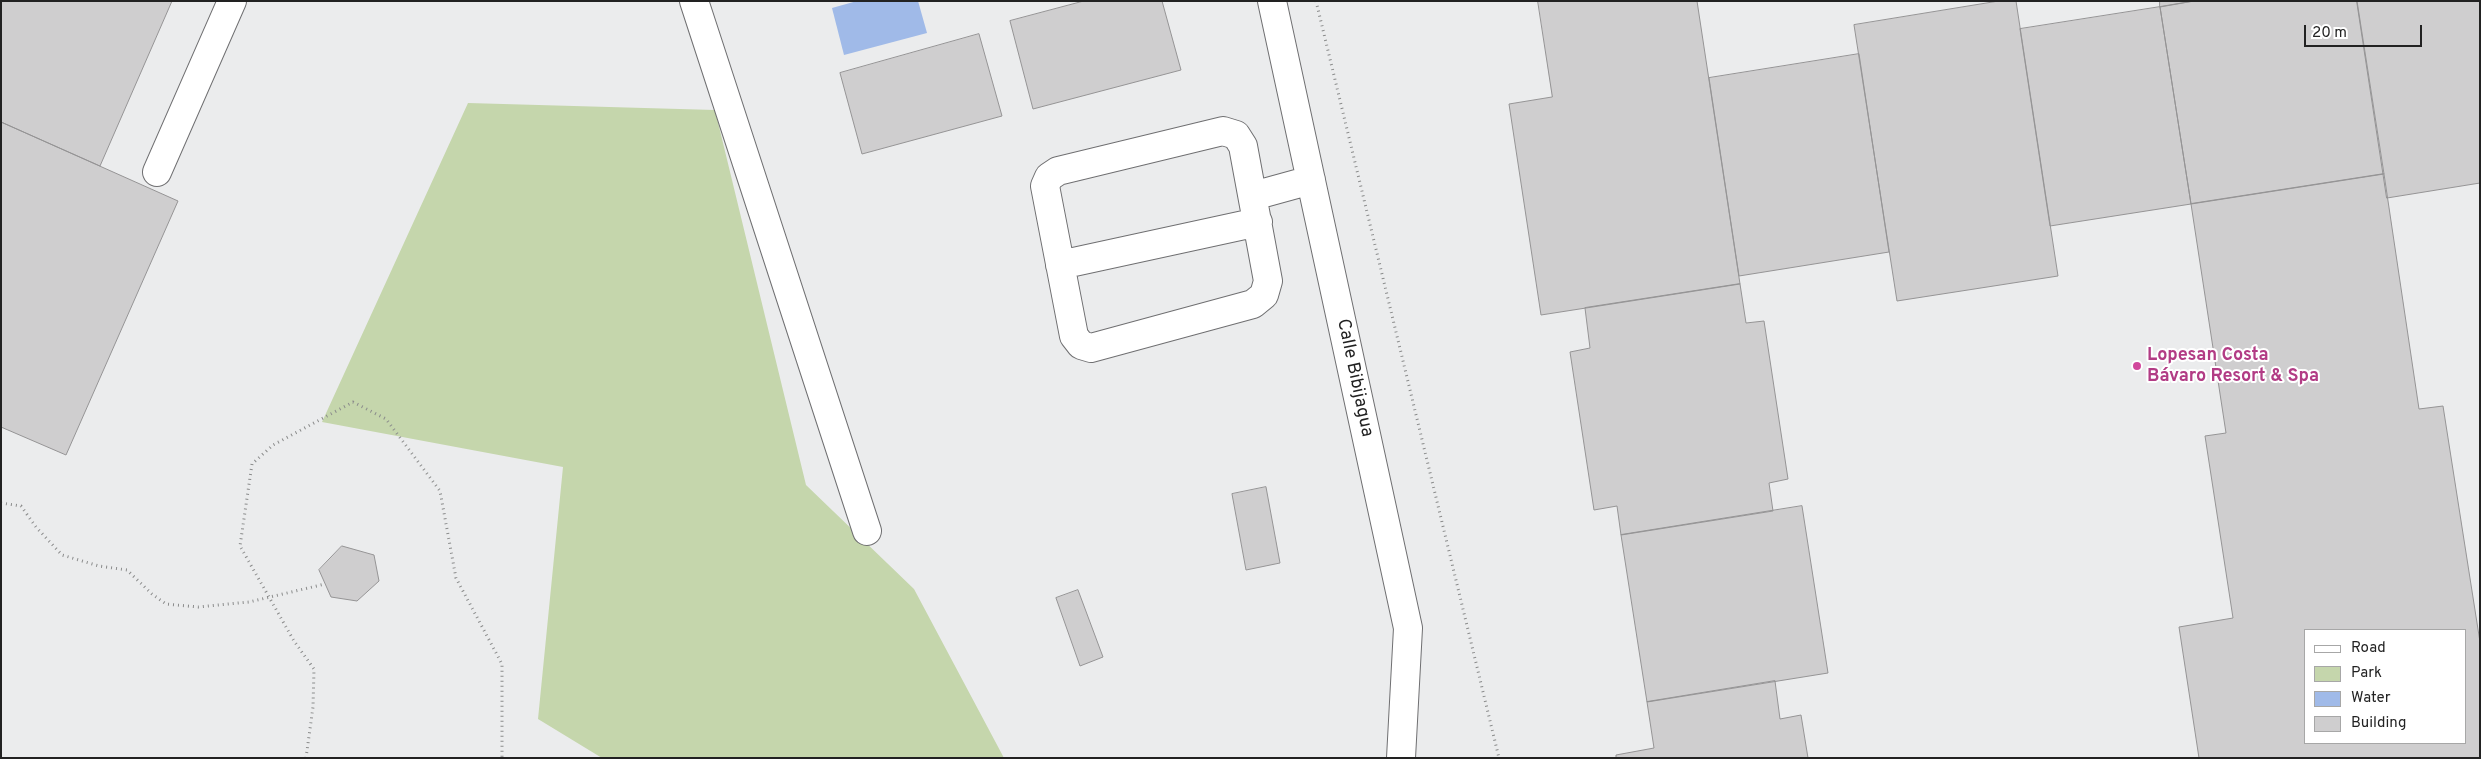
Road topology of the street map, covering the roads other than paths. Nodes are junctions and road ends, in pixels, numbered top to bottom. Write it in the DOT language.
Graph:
graph roads {
  1 [pos="232,1"];
  2 [pos="694,1"];
  3 [pos="1272,1"];
  4 [pos="157,172"];
  5 [pos="1311,180"];
  6 [pos="1256,209"];
  7 [pos="1060,265"];
  8 [pos="867,531"];
  9 [pos="1401,758"];
  1 -- 4 [label="street"];
  2 -- 8 [label="street"];
  3 -- 5 [label="street, Calle Bibijagua"];
  5 -- 6 [label="street"];
  5 -- 9 [label="street, Calle Bibijagua"];
  6 -- 7 [label="street"];
  6 -- 7 [label="street"];
  6 -- 7 [label="street"];
}
